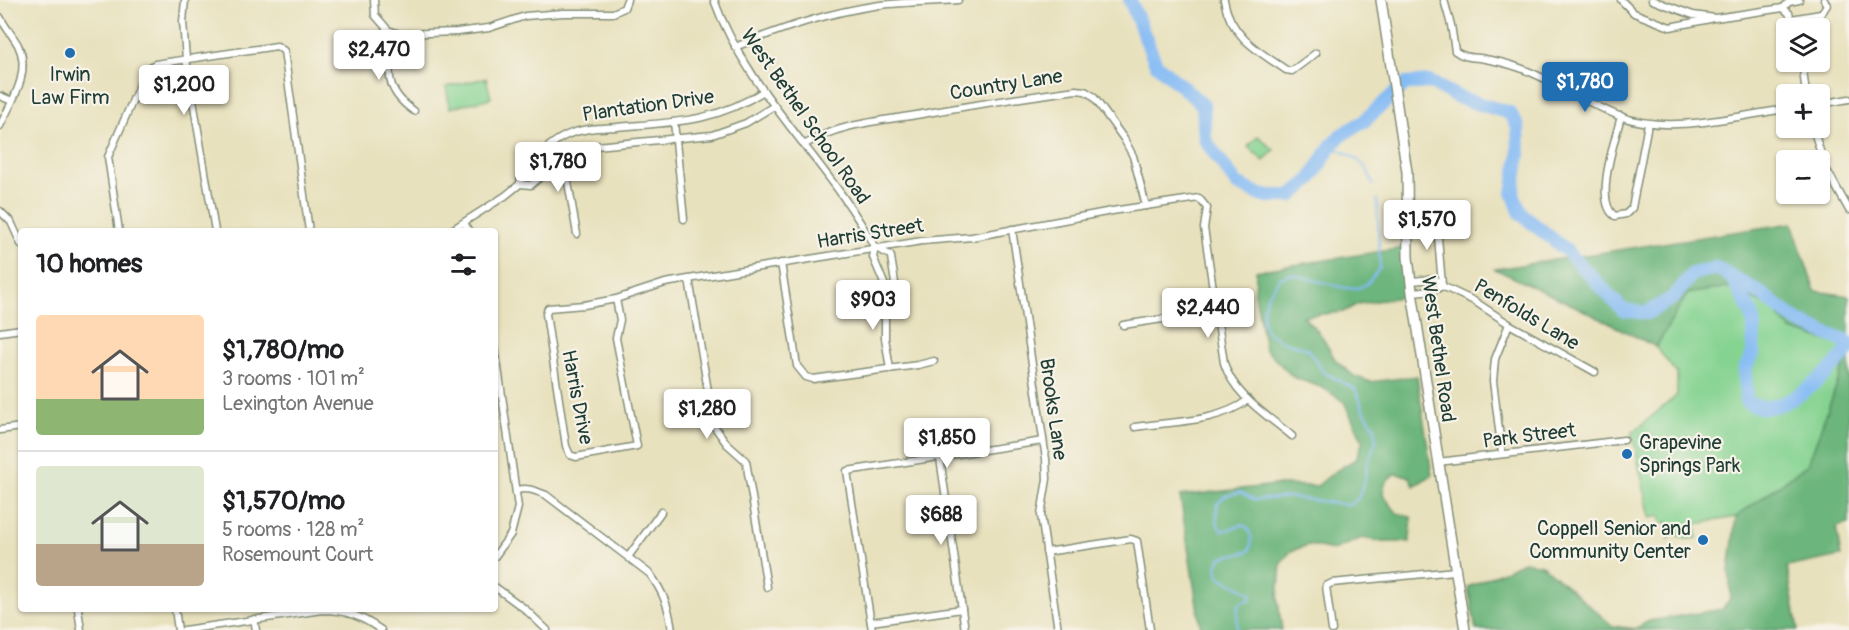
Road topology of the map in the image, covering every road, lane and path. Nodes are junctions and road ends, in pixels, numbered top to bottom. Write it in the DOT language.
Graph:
graph roads {
  1 [pos="185,0"];
  2 [pos="374,0"];
  3 [pos="627,0"];
  4 [pos="714,0"];
  5 [pos="958,0"];
  6 [pos="1224,0"];
  7 [pos="1381,0"];
  8 [pos="1444,0"];
  9 [pos="1621,0"];
  10 [pos="1652,0"];
  11 [pos="1799,0"];
  12 [pos="1824,0"];
  13 [pos="1788,13"];
  14 [pos="0,17"];
  15 [pos="1715,18"];
  16 [pos="1790,18"];
  17 [pos="392,31"];
  18 [pos="735,47"];
  19 [pos="1316,53"];
  20 [pos="186,59"];
  21 [pos="764,91"];
  22 [pos="0,96"];
  23 [pos="1849,99"];
  24 [pos="12,101"];
  25 [pos="1830,102"];
  26 [pos="774,106"];
  27 [pos="1776,110"];
  28 [pos="414,111"];
  29 [pos="1621,117"];
  30 [pos="674,122"];
  31 [pos="1648,124"];
  32 [pos="0,126"];
  33 [pos="1816,138"];
  34 [pos="675,139"];
  35 [pos="804,145"];
  36 [pos="546,149"];
  37 [pos="557,162"];
  38 [pos="520,184"];
  39 [pos="1848,205"];
  40 [pos="1146,206"];
  41 [pos="0,211"];
  42 [pos="1436,213"];
  43 [pos="684,219"];
  44 [pos="464,223"];
  45 [pos="119,228"];
  46 [pos="214,228"];
  47 [pos="309,228"];
  48 [pos="455,228"];
  49 [pos="467,228"];
  50 [pos="1012,229"];
  51 [pos="577,234"];
  52 [pos="18,237"];
  53 [pos="875,248"];
  54 [pos="781,263"];
  55 [pos="689,279"];
  56 [pos="1411,281"];
  57 [pos="1442,286"];
  58 [pos="1412,292"];
  59 [pos="888,293"];
  60 [pos="616,298"];
  61 [pos="548,308"];
  62 [pos="1216,311"];
  63 [pos="1122,324"];
  64 [pos="1509,324"];
  65 [pos="18,329"];
  66 [pos="0,332"];
  67 [pos="934,361"];
  68 [pos="498,366"];
  69 [pos="890,369"];
  70 [pos="1595,372"];
  71 [pos="1248,400"];
  72 [pos="18,427"];
  73 [pos="1135,427"];
  74 [pos="0,430"];
  75 [pos="1292,436"];
  76 [pos="1624,440"];
  77 [pos="1043,441"];
  78 [pos="1503,454"];
  79 [pos="940,458"];
  80 [pos="1438,462"];
  81 [pos="517,490"];
  82 [pos="661,512"];
  83 [pos="498,552"];
  84 [pos="1046,552"];
  85 [pos="628,557"];
  86 [pos="1455,571"];
  87 [pos="767,587"];
  88 [pos="498,589"];
  89 [pos="962,609"];
  90 [pos="78,612"];
  91 [pos="175,612"];
  92 [pos="298,612"];
  93 [pos="348,612"];
  94 [pos="254,619"];
  95 [pos="871,622"];
  96 [pos="81,630"];
  97 [pos="178,630"];
  98 [pos="184,630"];
  99 [pos="256,630"];
  100 [pos="381,630"];
  101 [pos="547,630"];
  102 [pos="672,630"];
  103 [pos="872,630"];
  104 [pos="965,630"];
  105 [pos="1058,630"];
  106 [pos="1150,630"];
  107 [pos="1332,630"];
  108 [pos="1465,630"];
  1 -- 20 [label="street"];
  2 -- 17 [label="street"];
  3 -- 17 [label="street"];
  4 -- 18 [label="street, West Bethel School Road"];
  5 -- 18 [label="street"];
  6 -- 19 [label="street"];
  7 -- 56 [label="main road, West Bethel Road"];
  8 -- 29 [label="street"];
  9 -- 15 [label="street"];
  10 -- 15 [label="street"];
  11 -- 13 [label="street"];
  12 -- 13 [label="street"];
  13 -- 15 [label="street"];
  13 -- 16 [label="street"];
  14 -- 24 [label="street"];
  17 -- 28 [label="street"];
  18 -- 21 [label="street, West Bethel School Road"];
  20 -- 45 [label="street"];
  20 -- 46 [label="street"];
  20 -- 47 [label="street"];
  21 -- 26 [label="street, West Bethel School Road"];
  21 -- 30 [label="street, Plantation Drive"];
  22 -- 24 [label="street"];
  23 -- 25 [label="street"];
  24 -- 32 [label="street"];
  26 -- 34 [label="street, Plantation Drive"];
  26 -- 35 [label="street, West Bethel School Road"];
  27 -- 31 [label="street"];
  29 -- 31 [label="street"];
  29 -- 31 [label="street"];
  30 -- 34 [label="street"];
  30 -- 36 [label="street, Plantation Drive"];
  33 -- 39 [label="street"];
  34 -- 37 [label="street, Plantation Drive"];
  34 -- 43 [label="street"];
  35 -- 40 [label="street, Country Lane"];
  35 -- 53 [label="street, West Bethel School Road"];
  36 -- 37 [label="street"];
  36 -- 38 [label="street, Plantation Drive"];
  37 -- 38 [label="street, Plantation Drive"];
  37 -- 51 [label="street"];
  38 -- 44 [label="street, Plantation Drive"];
  40 -- 50 [label="street, Harris Street"];
  40 -- 62 [label="street, Harris Street"];
  41 -- 52 [label="street"];
  42 -- 57 [label="street"];
  44 -- 48 [label="street, Plantation Drive"];
  44 -- 49 [label="street"];
  50 -- 53 [label="street, Harris Street"];
  50 -- 77 [label="street, Brooks Lane"];
  53 -- 54 [label="street, Harris Street"];
  53 -- 59 [label="street"];
  53 -- 59 [label="street"];
  54 -- 55 [label="street, Harris Street"];
  54 -- 69 [label="street"];
  55 -- 60 [label="street, Harris Street"];
  55 -- 87 [label="street"];
  56 -- 57 [label="street, Penfolds Lane"];
  56 -- 58 [label="main road, West Bethel Road"];
  57 -- 58 [label="street, Penfolds Lane"];
  57 -- 64 [label="street, Penfolds Lane"];
  58 -- 80 [label="main road, West Bethel Road"];
  59 -- 69 [label="street"];
  60 -- 61 [label="street, Harris Street"];
  60 -- 61 [label="street, Harris Drive"];
  62 -- 63 [label="street"];
  62 -- 71 [label="street"];
  64 -- 70 [label="street, Penfolds Lane"];
  64 -- 78 [label="street"];
  65 -- 66 [label="street"];
  67 -- 69 [label="street"];
  68 -- 81 [label="street"];
  71 -- 73 [label="street"];
  71 -- 75 [label="street"];
  72 -- 74 [label="street"];
  76 -- 78 [label="street, Park Street"];
  77 -- 79 [label="street"];
  77 -- 84 [label="street, Brooks Lane"];
  78 -- 80 [label="street, Park Street"];
  79 -- 89 [label="street"];
  79 -- 95 [label="street"];
  80 -- 86 [label="main road, West Bethel Road"];
  81 -- 83 [label="street"];
  81 -- 85 [label="street"];
  82 -- 85 [label="street"];
  84 -- 105 [label="street, Brooks Lane"];
  84 -- 106 [label="street"];
  85 -- 102 [label="street"];
  86 -- 107 [label="street"];
  86 -- 108 [label="main road, West Bethel Road"];
  88 -- 101 [label="street"];
  89 -- 95 [label="street"];
  89 -- 104 [label="street"];
  90 -- 96 [label="street"];
  91 -- 97 [label="street"];
  92 -- 94 [label="street"];
  93 -- 100 [label="street"];
  94 -- 98 [label="street"];
  94 -- 99 [label="street"];
  95 -- 103 [label="street"];
}
